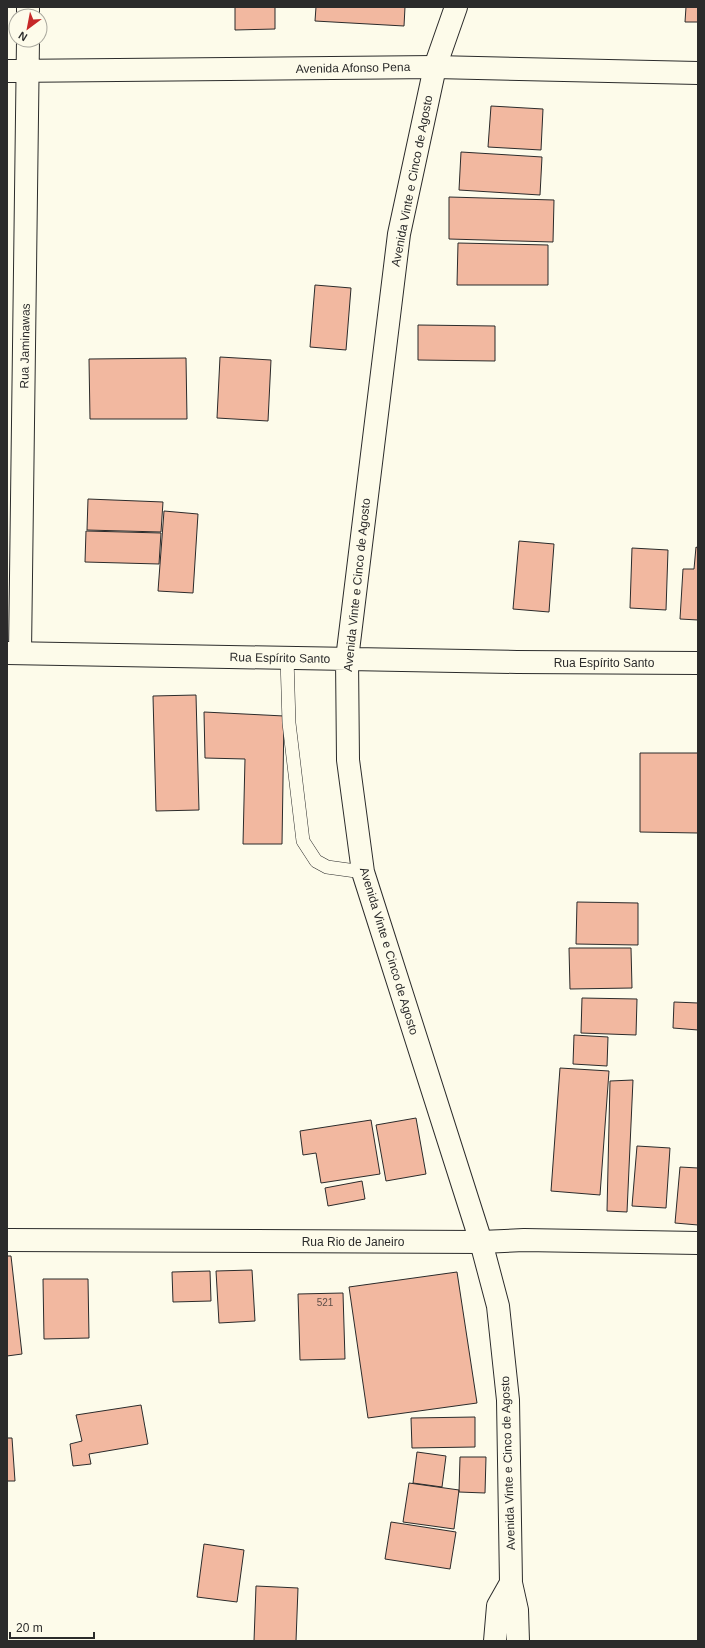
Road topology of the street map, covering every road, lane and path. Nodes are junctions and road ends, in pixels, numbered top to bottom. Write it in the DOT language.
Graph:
graph roads {
  1 [pos="456,7"];
  2 [pos="28,48"];
  3 [pos="435,67"];
  4 [pos="7,71"];
  5 [pos="29,71"];
  6 [pos="698,73"];
  7 [pos="13,653"];
  8 [pos="287,658"];
  9 [pos="347,659"];
  10 [pos="698,663"];
  11 [pos="363,872"];
  12 [pos="7,1240"];
  13 [pos="481,1242"];
  14 [pos="698,1243"];
  15 [pos="511,1583"];
  16 [pos="495,1641"];
  17 [pos="518,1641"];
  1 -- 3 [label="street, Avenida Vinte e Cinco de Agosto"];
  2 -- 5 [label="street, Rua Jaminawas"];
  3 -- 5 [label="street, Avenida Afonso Pena"];
  3 -- 6 [label="street, Avenida Afonso Pena"];
  3 -- 9 [label="street, Avenida Vinte e Cinco de Agosto"];
  4 -- 5 [label="street, Avenida Afonso Pena"];
  5 -- 7 [label="street, Rua Jaminawas"];
  7 -- 8 [label="street, Rua Espírito Santo"];
  8 -- 9 [label="street, Rua Espírito Santo"];
  8 -- 11 [label="lane"];
  9 -- 10 [label="street, Rua Espírito Santo"];
  9 -- 11 [label="street, Avenida Vinte e Cinco de Agosto"];
  11 -- 13 [label="street, Avenida Vinte e Cinco de Agosto"];
  12 -- 13 [label="street, Rua Rio de Janeiro"];
  13 -- 14 [label="street, Rua Rio de Janeiro"];
  13 -- 15 [label="street, Avenida Vinte e Cinco de Agosto"];
  15 -- 16 [label="street"];
  15 -- 17 [label="street, Avenida Vinte e Cinco de Agosto"];
}
